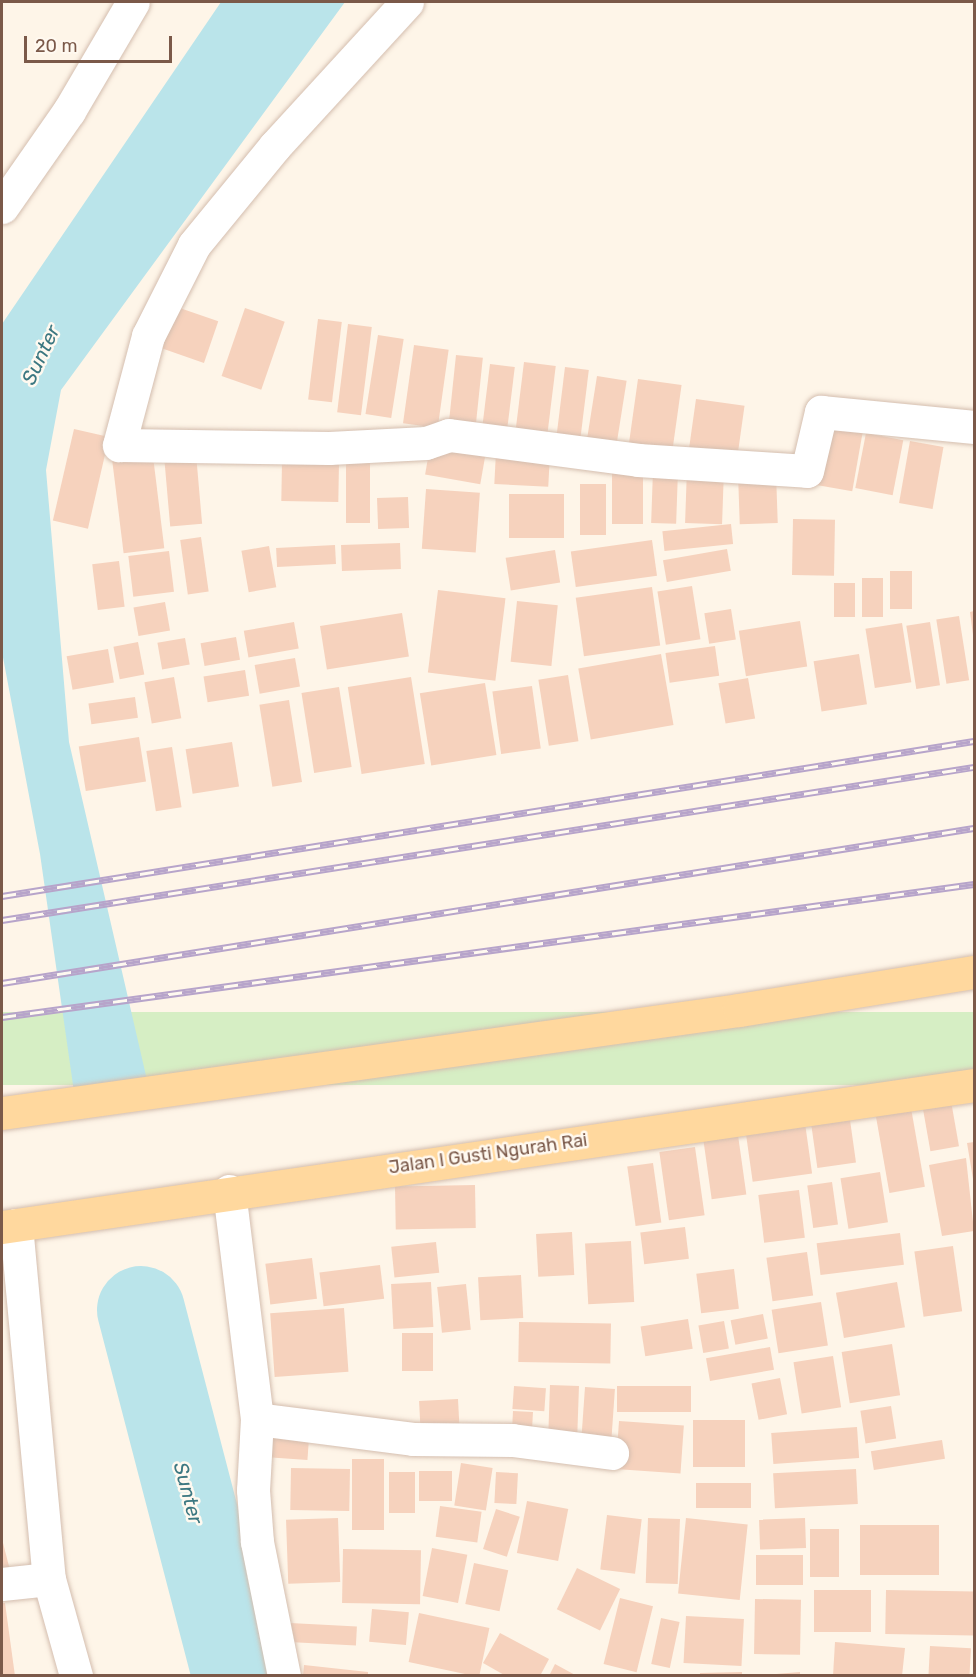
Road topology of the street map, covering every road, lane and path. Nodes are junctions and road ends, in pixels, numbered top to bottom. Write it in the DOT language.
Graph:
graph roads {
  1 [pos="133,2"];
  2 [pos="407,2"];
  3 [pos="2,207"];
  4 [pos="975,428"];
  5 [pos="975,972"];
  6 [pos="975,1085"];
  7 [pos="2,1113"];
  8 [pos="229,1191"];
  9 [pos="9,1226"];
  10 [pos="257,1419"];
  11 [pos="612,1453"];
  12 [pos="49,1579"];
  13 [pos="2,1584"];
  14 [pos="76,1676"];
  15 [pos="284,1676"];
  1 -- 3 [label="street"];
  2 -- 4 [label="street"];
  5 -- 7 [label="main road"];
  6 -- 8 [label="main road, Jalan I Gusti Ngurah Rai"];
  8 -- 9 [label="main road, Jalan I Gusti Ngurah Rai"];
  8 -- 10 [label="street"];
  9 -- 12 [label="street"];
  10 -- 11 [label="street"];
  10 -- 15 [label="street"];
  12 -- 13 [label="street"];
  12 -- 14 [label="street"];
}
